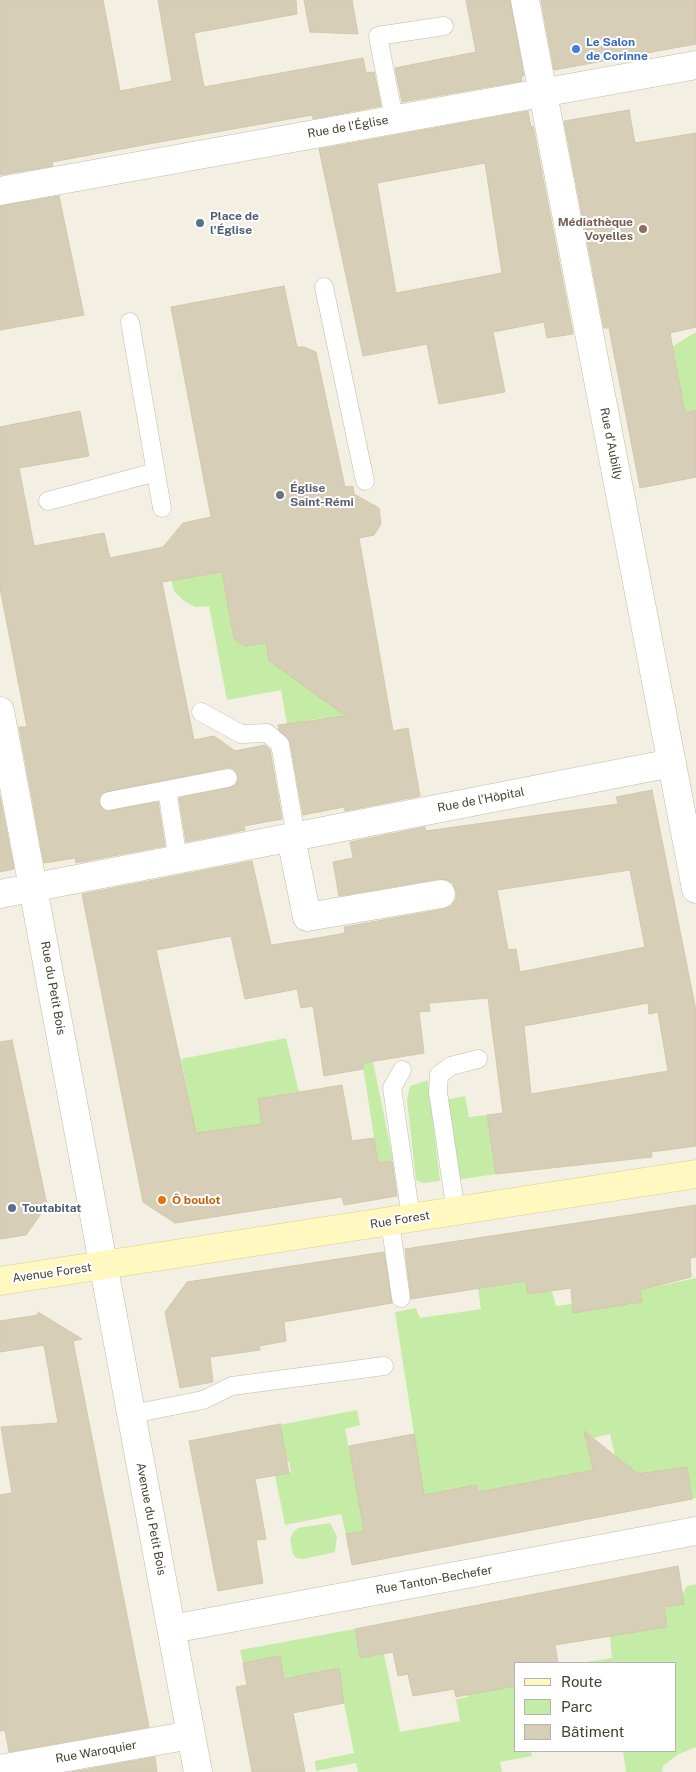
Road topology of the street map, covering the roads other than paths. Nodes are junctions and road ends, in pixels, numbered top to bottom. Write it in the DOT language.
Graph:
graph roads {
  1 [pos="525,0"];
  2 [pos="444,26"];
  3 [pos="696,65"];
  4 [pos="543,92"];
  5 [pos="394,119"];
  6 [pos="0,191"];
  7 [pos="324,287"];
  8 [pos="130,322"];
  9 [pos="156,472"];
  10 [pos="365,481"];
  11 [pos="48,501"];
  12 [pos="162,508"];
  13 [pos="0,711"];
  14 [pos="201,712"];
  15 [pos="672,763"];
  16 [pos="228,778"];
  17 [pos="167,790"];
  18 [pos="109,802"];
  19 [pos="293,837"];
  20 [pos="178,860"];
  21 [pos="34,888"];
  22 [pos="696,888"];
  23 [pos="0,894"];
  24 [pos="441,894"];
  25 [pos="478,1059"];
  26 [pos="402,1070"];
  27 [pos="696,1174"];
  28 [pos="456,1212"];
  29 [pos="401,1220"];
  30 [pos="104,1266"];
  31 [pos="0,1281"];
  32 [pos="401,1298"];
  33 [pos="384,1366"];
  34 [pos="132,1414"];
  35 [pos="696,1531"];
  36 [pos="172,1629"];
  37 [pos="191,1735"];
  38 [pos="0,1769"];
  39 [pos="198,1772"];
  1 -- 4 [label="street, Rue d'Aubilly"];
  2 -- 5 [label="lane"];
  3 -- 4 [label="street, Rue de l'Église"];
  4 -- 5 [label="street, Rue de l'Église"];
  4 -- 15 [label="street, Rue d'Aubilly"];
  5 -- 6 [label="street, Rue de l'Église"];
  7 -- 10 [label="lane"];
  8 -- 9 [label="lane"];
  9 -- 11 [label="lane"];
  9 -- 12 [label="lane"];
  13 -- 21 [label="street, Rue du Petit Bois"];
  14 -- 19 [label="lane"];
  15 -- 19 [label="street, Rue de l'Hôpital"];
  15 -- 22 [label="street, Rue d'Aubilly"];
  16 -- 17 [label="lane"];
  17 -- 18 [label="lane"];
  17 -- 20 [label="lane"];
  19 -- 20 [label="street, Rue de l'Hôpital"];
  19 -- 24 [label="street"];
  20 -- 21 [label="street, Rue de l'Hôpital"];
  21 -- 23 [label="street, Rue de l'Hôpital"];
  21 -- 30 [label="street, Rue du Petit Bois"];
  25 -- 28 [label="lane"];
  26 -- 29 [label="lane"];
  27 -- 28 [label="main road, Rue Forest"];
  28 -- 29 [label="main road, Rue Forest"];
  29 -- 30 [label="main road, Rue Forest"];
  29 -- 32 [label="lane"];
  30 -- 31 [label="main road, Avenue Forest"];
  30 -- 34 [label="street, Avenue du Petit Bois"];
  33 -- 34 [label="lane"];
  34 -- 36 [label="street, Avenue du Petit Bois"];
  35 -- 36 [label="street, Rue Tanton-Bechefer"];
  36 -- 37 [label="street, Avenue du Petit Bois"];
  37 -- 38 [label="street, Rue Waroquier"];
  37 -- 39 [label="street, Avenue du Petit Bois"];
}
